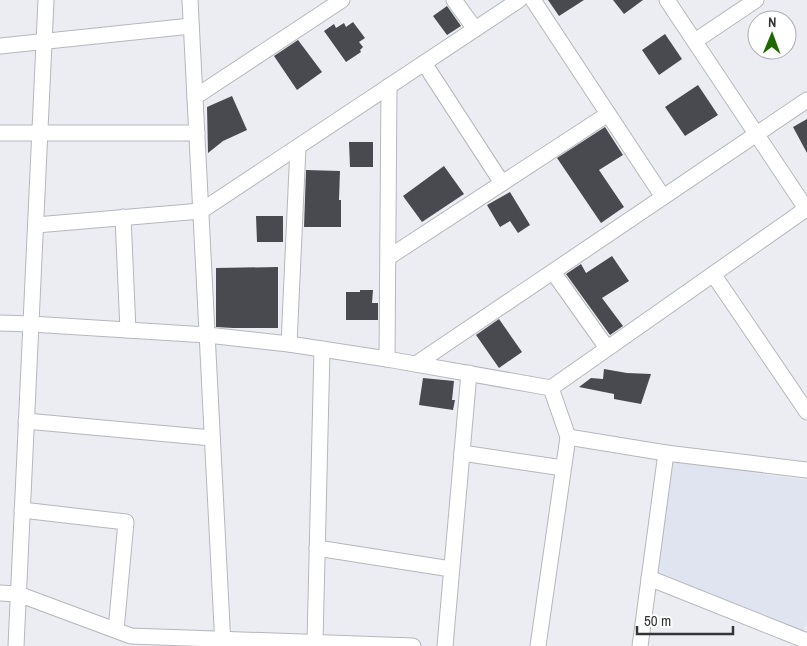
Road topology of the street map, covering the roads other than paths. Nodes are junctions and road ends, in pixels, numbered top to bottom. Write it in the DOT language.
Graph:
graph roads {
  1 [pos="46,0"];
  2 [pos="190,0"];
  3 [pos="342,0"];
  4 [pos="454,0"];
  5 [pos="519,0"];
  6 [pos="533,0"];
  7 [pos="667,0"];
  8 [pos="756,0"];
  9 [pos="191,26"];
  10 [pos="475,29"];
  11 [pos="43,41"];
  12 [pos="695,41"];
  13 [pos="0,46"];
  14 [pos="424,63"];
  15 [pos="389,86"];
  16 [pos="195,96"];
  17 [pos="807,100"];
  18 [pos="608,114"];
  19 [pos="0,133"];
  20 [pos="40,133"];
  21 [pos="197,133"];
  22 [pos="756,134"];
  23 [pos="298,147"];
  24 [pos="502,183"];
  25 [pos="663,197"];
  26 [pos="806,210"];
  27 [pos="201,211"];
  28 [pos="123,218"];
  29 [pos="36,225"];
  30 [pos="389,256"];
  31 [pos="553,272"];
  32 [pos="713,274"];
  33 [pos="0,323"];
  34 [pos="31,324"];
  35 [pos="128,330"];
  36 [pos="207,335"];
  37 [pos="289,344"];
  38 [pos="607,348"];
  39 [pos="322,349"];
  40 [pos="387,359"];
  41 [pos="416,364"];
  42 [pos="470,373"];
  43 [pos="550,388"];
  44 [pos="807,412"];
  45 [pos="26,421"];
  46 [pos="568,437"];
  47 [pos="212,438"];
  48 [pos="462,453"];
  49 [pos="666,453"];
  50 [pos="564,468"];
  51 [pos="807,470"];
  52 [pos="22,510"];
  53 [pos="317,548"];
  54 [pos="451,569"];
  55 [pos="649,578"];
  56 [pos="0,593"];
  57 [pos="18,594"];
  58 [pos="116,630"];
  59 [pos="807,641"];
  60 [pos="222,642"];
  61 [pos="315,642"];
  62 [pos="16,646"];
  63 [pos="413,646"];
  64 [pos="445,646"];
  65 [pos="538,646"];
  66 [pos="640,646"];
  1 -- 11 [label="street"];
  2 -- 9 [label="street"];
  3 -- 16 [label="street"];
  4 -- 10 [label="street"];
  5 -- 10 [label="street"];
  6 -- 18 [label="street"];
  7 -- 12 [label="street"];
  8 -- 12 [label="street"];
  9 -- 11 [label="street"];
  9 -- 16 [label="street"];
  10 -- 14 [label="street"];
  11 -- 13 [label="street"];
  11 -- 20 [label="street"];
  12 -- 22 [label="street"];
  14 -- 15 [label="street"];
  14 -- 24 [label="street"];
  15 -- 23 [label="street"];
  15 -- 30 [label="street"];
  16 -- 21 [label="street"];
  17 -- 22 [label="street"];
  18 -- 24 [label="street"];
  18 -- 25 [label="street"];
  19 -- 20 [label="street"];
  20 -- 21 [label="street"];
  20 -- 29 [label="street"];
  21 -- 27 [label="street"];
  22 -- 25 [label="street"];
  22 -- 26 [label="street"];
  23 -- 27 [label="street"];
  23 -- 37 [label="street"];
  24 -- 30 [label="street"];
  25 -- 31 [label="street"];
  26 -- 32 [label="street"];
  27 -- 28 [label="street"];
  27 -- 36 [label="street"];
  28 -- 29 [label="street"];
  28 -- 35 [label="street"];
  29 -- 34 [label="street"];
  30 -- 40 [label="street"];
  31 -- 38 [label="street"];
  31 -- 41 [label="street"];
  32 -- 38 [label="street"];
  32 -- 44 [label="street"];
  33 -- 34 [label="street"];
  34 -- 35 [label="street"];
  34 -- 45 [label="street"];
  35 -- 36 [label="street"];
  36 -- 37 [label="street"];
  36 -- 47 [label="street"];
  37 -- 39 [label="street"];
  38 -- 43 [label="street"];
  39 -- 40 [label="street"];
  39 -- 53 [label="street"];
  40 -- 41 [label="street"];
  41 -- 42 [label="street"];
  42 -- 43 [label="street"];
  42 -- 48 [label="street"];
  43 -- 46 [label="street"];
  45 -- 47 [label="street"];
  45 -- 52 [label="street"];
  46 -- 49 [label="street"];
  46 -- 50 [label="street"];
  47 -- 60 [label="street"];
  48 -- 50 [label="street"];
  48 -- 54 [label="street"];
  49 -- 51 [label="street"];
  49 -- 55 [label="street"];
  50 -- 65 [label="street"];
  52 -- 57 [label="street"];
  52 -- 58 [label="street"];
  53 -- 54 [label="street"];
  53 -- 61 [label="street"];
  54 -- 64 [label="street"];
  55 -- 59 [label="street"];
  55 -- 66 [label="street"];
  56 -- 57 [label="street"];
  57 -- 58 [label="street"];
  57 -- 62 [label="street"];
  58 -- 60 [label="street"];
  60 -- 61 [label="street"];
  61 -- 63 [label="street"];
}
